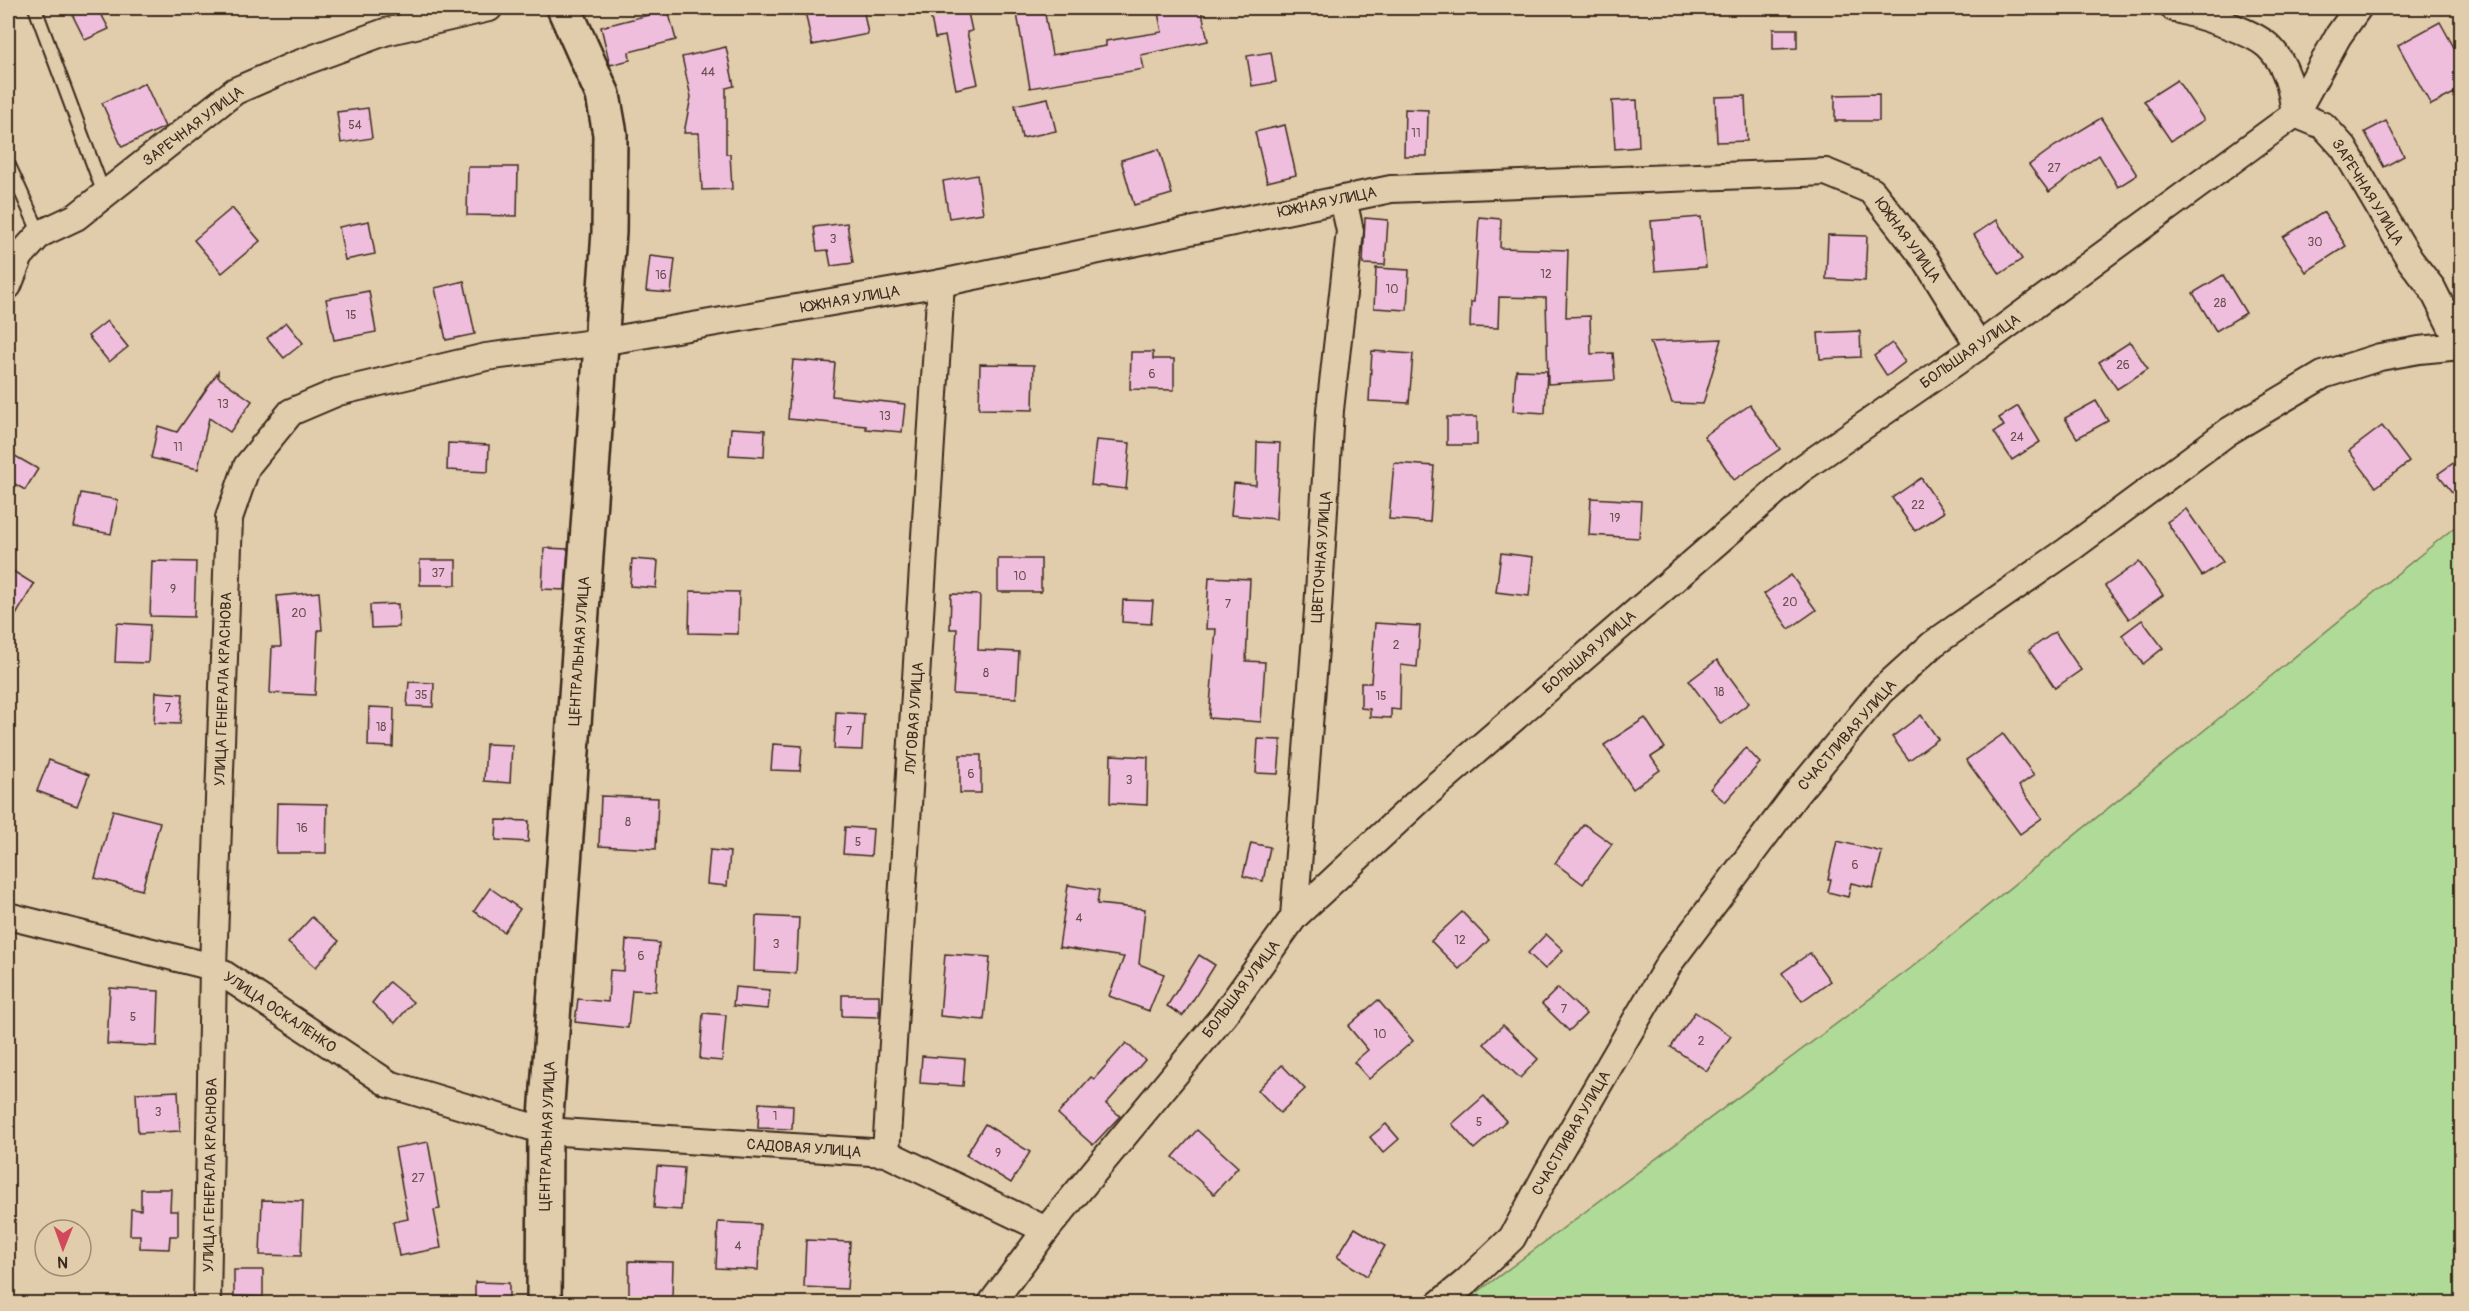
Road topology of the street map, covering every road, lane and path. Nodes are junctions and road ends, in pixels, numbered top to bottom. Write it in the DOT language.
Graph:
graph roads {
  1 [pos="35,8"];
  2 [pos="489,8"];
  3 [pos="564,8"];
  4 [pos="2174,8"];
  5 [pos="2358,8"];
  6 [pos="2295,114"];
  7 [pos="8,163"];
  8 [pos="104,194"];
  9 [pos="1342,199"];
  10 [pos="40,234"];
  11 [pos="941,283"];
  12 [pos="8,286"];
  13 [pos="601,342"];
  14 [pos="1979,346"];
  15 [pos="2461,346"];
  16 [pos="8,916"];
  17 [pos="1294,917"];
  18 [pos="213,967"];
  19 [pos="545,1131"];
  20 [pos="886,1153"];
  21 [pos="1046,1230"];
  22 [pos="207,1304"];
  23 [pos="544,1304"];
  24 [pos="991,1304"];
  25 [pos="1439,1304"];
  1 -- 8 [label="lane"];
  2 -- 8 [label="street, ЗАРЕЧНАЯ УЛИЦА"];
  3 -- 13 [label="street, ЦЕНТРАЛЬНАЯ УЛИЦА"];
  4 -- 6 [label="street"];
  5 -- 6 [label="street"];
  6 -- 14 [label="street, БОЛЬШАЯ УЛИЦА"];
  6 -- 15 [label="street, ЗАРЕЧНАЯ УЛИЦА"];
  7 -- 10 [label="lane"];
  8 -- 10 [label="street, ЗАРЕЧНАЯ УЛИЦА"];
  9 -- 11 [label="street, ЮЖНАЯ УЛИЦА"];
  9 -- 14 [label="street, ЮЖНАЯ УЛИЦА"];
  9 -- 17 [label="street, ЦВЕТОЧНАЯ УЛИЦА"];
  10 -- 12 [label="street, ЗАРЕЧНАЯ УЛИЦА"];
  11 -- 13 [label="street, ЮЖНАЯ УЛИЦА"];
  11 -- 20 [label="street, ЛУГОВАЯ УЛИЦА"];
  13 -- 18 [label="street, УЛИЦА ГЕНЕРАЛА КРАСНОВА"];
  13 -- 19 [label="street, ЦЕНТРАЛЬНАЯ УЛИЦА"];
  14 -- 17 [label="street, БОЛЬШАЯ УЛИЦА"];
  15 -- 25 [label="street, СЧАСТЛИВАЯ УЛИЦА"];
  16 -- 18 [label="street, УЛИЦА ОСКАЛЕНКО"];
  17 -- 21 [label="street, БОЛЬШАЯ УЛИЦА"];
  18 -- 19 [label="street, УЛИЦА ОСКАЛЕНКО"];
  18 -- 22 [label="street, УЛИЦА ГЕНЕРАЛА КРАСНОВА"];
  19 -- 20 [label="street, САДОВАЯ УЛИЦА"];
  19 -- 23 [label="street, ЦЕНТРАЛЬНАЯ УЛИЦА"];
  20 -- 21 [label="street, САДОВАЯ УЛИЦА"];
  21 -- 24 [label="street, БОЛЬШАЯ УЛИЦА"];
}
